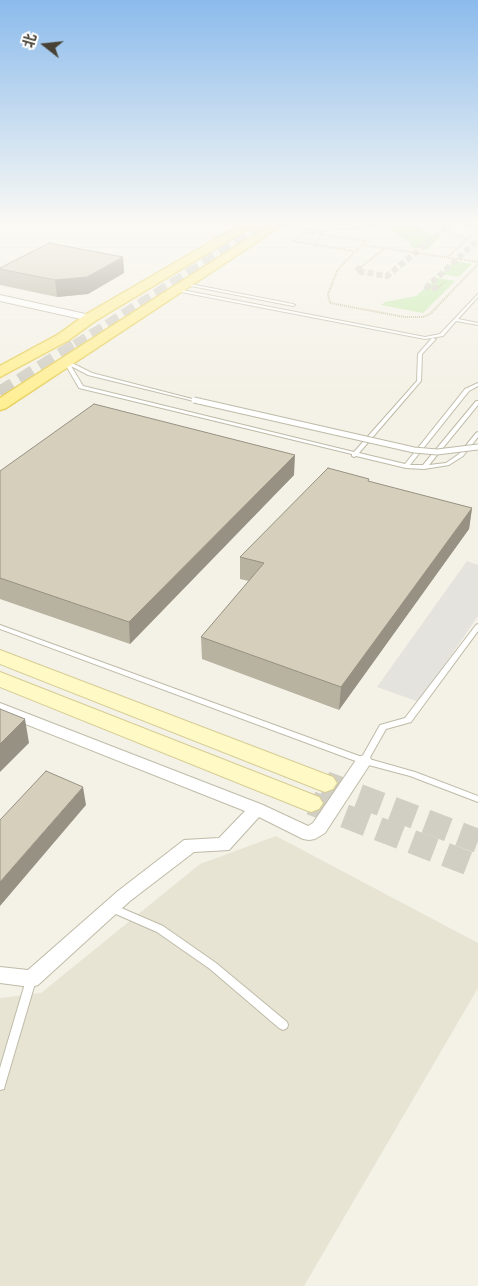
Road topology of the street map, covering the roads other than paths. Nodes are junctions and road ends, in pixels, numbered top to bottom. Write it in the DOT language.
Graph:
graph roads {
  1 [pos="148,284"];
  2 [pos="187,284"];
  3 [pos="182,287"];
  4 [pos="478,295"];
  5 [pos="0,298"];
  6 [pos="293,305"];
  7 [pos="90,318"];
  8 [pos="455,320"];
  9 [pos="478,324"];
  10 [pos="64,337"];
  11 [pos="434,339"];
  12 [pos="66,362"];
  13 [pos="0,372"];
  14 [pos="478,384"];
  15 [pos="478,402"];
  16 [pos="0,405"];
  17 [pos="478,434"];
  18 [pos="478,447"];
  19 [pos="354,455"];
  20 [pos="406,466"];
  21 [pos="424,467"];
  22 [pos="478,626"];
  23 [pos="0,627"];
  24 [pos="0,657"];
  25 [pos="0,679"];
  26 [pos="0,708"];
  27 [pos="364,761"];
  28 [pos="325,783"];
  29 [pos="478,799"];
  30 [pos="312,803"];
  31 [pos="257,809"];
  32 [pos="112,908"];
  33 [pos="0,975"];
  34 [pos="31,979"];
  35 [pos="283,1025"];
  36 [pos="0,1085"];
  1 -- 7 [label="main road"];
  2 -- 3 [label="main road"];
  3 -- 6 [label="lane"];
  3 -- 8 [label="lane"];
  3 -- 12 [label="main road"];
  4 -- 8 [label="lane"];
  5 -- 7 [label="street"];
  7 -- 10 [label="main road"];
  8 -- 9 [label="lane"];
  10 -- 12 [label="main road"];
  10 -- 13 [label="main road"];
  11 -- 19 [label="lane"];
  12 -- 16 [label="main road"];
  12 -- 18 [label="lane, bridge"];
  12 -- 19 [label="lane"];
  14 -- 20 [label="lane"];
  15 -- 21 [label="lane"];
  17 -- 21 [label="lane"];
  19 -- 20 [label="lane"];
  20 -- 21 [label="lane"];
  22 -- 27 [label="lane"];
  23 -- 27 [label="lane"];
  24 -- 28 [label="main road"];
  25 -- 30 [label="main road"];
  26 -- 31 [label="street"];
  27 -- 29 [label="lane"];
  27 -- 31 [label="street"];
  31 -- 32 [label="street"];
  32 -- 34 [label="street"];
  32 -- 35 [label="lane"];
  33 -- 34 [label="street"];
  34 -- 36 [label="lane"];
}
